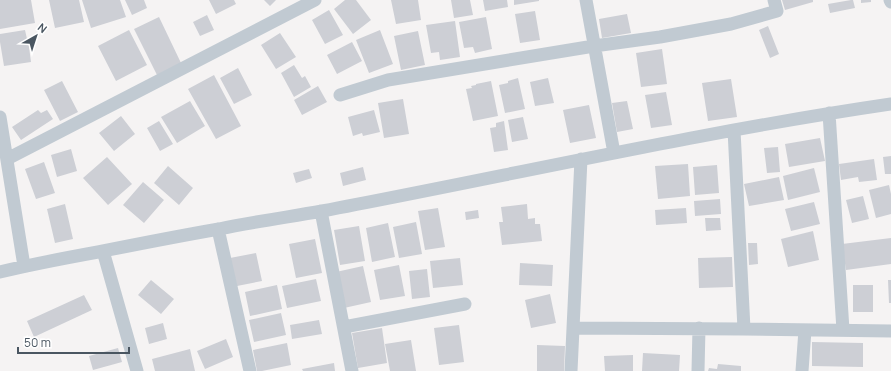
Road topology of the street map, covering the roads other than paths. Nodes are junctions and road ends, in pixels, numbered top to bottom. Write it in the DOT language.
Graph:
graph roads {
  1 [pos="315,0"];
  2 [pos="586,0"];
  3 [pos="774,0"];
  4 [pos="594,46"];
  5 [pos="340,95"];
  6 [pos="891,104"];
  7 [pos="829,113"];
  8 [pos="0,117"];
  9 [pos="734,130"];
  10 [pos="614,153"];
  11 [pos="7,159"];
  12 [pos="580,159"];
  13 [pos="321,211"];
  14 [pos="218,229"];
  15 [pos="103,251"];
  16 [pos="24,266"];
  17 [pos="0,272"];
  18 [pos="465,304"];
  19 [pos="344,327"];
  20 [pos="573,328"];
  21 [pos="699,328"];
  22 [pos="744,329"];
  23 [pos="805,330"];
  24 [pos="843,330"];
  25 [pos="891,331"];
  26 [pos="137,371"];
  27 [pos="250,371"];
  28 [pos="352,371"];
  29 [pos="571,371"];
  30 [pos="698,371"];
  31 [pos="802,371"];
  1 -- 11 [label="street"];
  2 -- 4 [label="street"];
  3 -- 4 [label="street"];
  4 -- 5 [label="street"];
  4 -- 10 [label="street"];
  6 -- 7 [label="street"];
  7 -- 9 [label="street"];
  7 -- 24 [label="street"];
  8 -- 11 [label="street"];
  9 -- 10 [label="street"];
  9 -- 22 [label="street"];
  10 -- 12 [label="street"];
  11 -- 16 [label="street"];
  12 -- 13 [label="street"];
  12 -- 20 [label="street"];
  13 -- 14 [label="street"];
  13 -- 19 [label="street"];
  14 -- 15 [label="street"];
  14 -- 27 [label="street"];
  15 -- 16 [label="street"];
  15 -- 26 [label="street"];
  16 -- 17 [label="street"];
  18 -- 19 [label="street"];
  19 -- 28 [label="street"];
  20 -- 21 [label="street"];
  20 -- 29 [label="street"];
  21 -- 22 [label="street"];
  21 -- 30 [label="street"];
  22 -- 23 [label="street"];
  23 -- 24 [label="street"];
  23 -- 31 [label="street"];
  24 -- 25 [label="street"];
}
